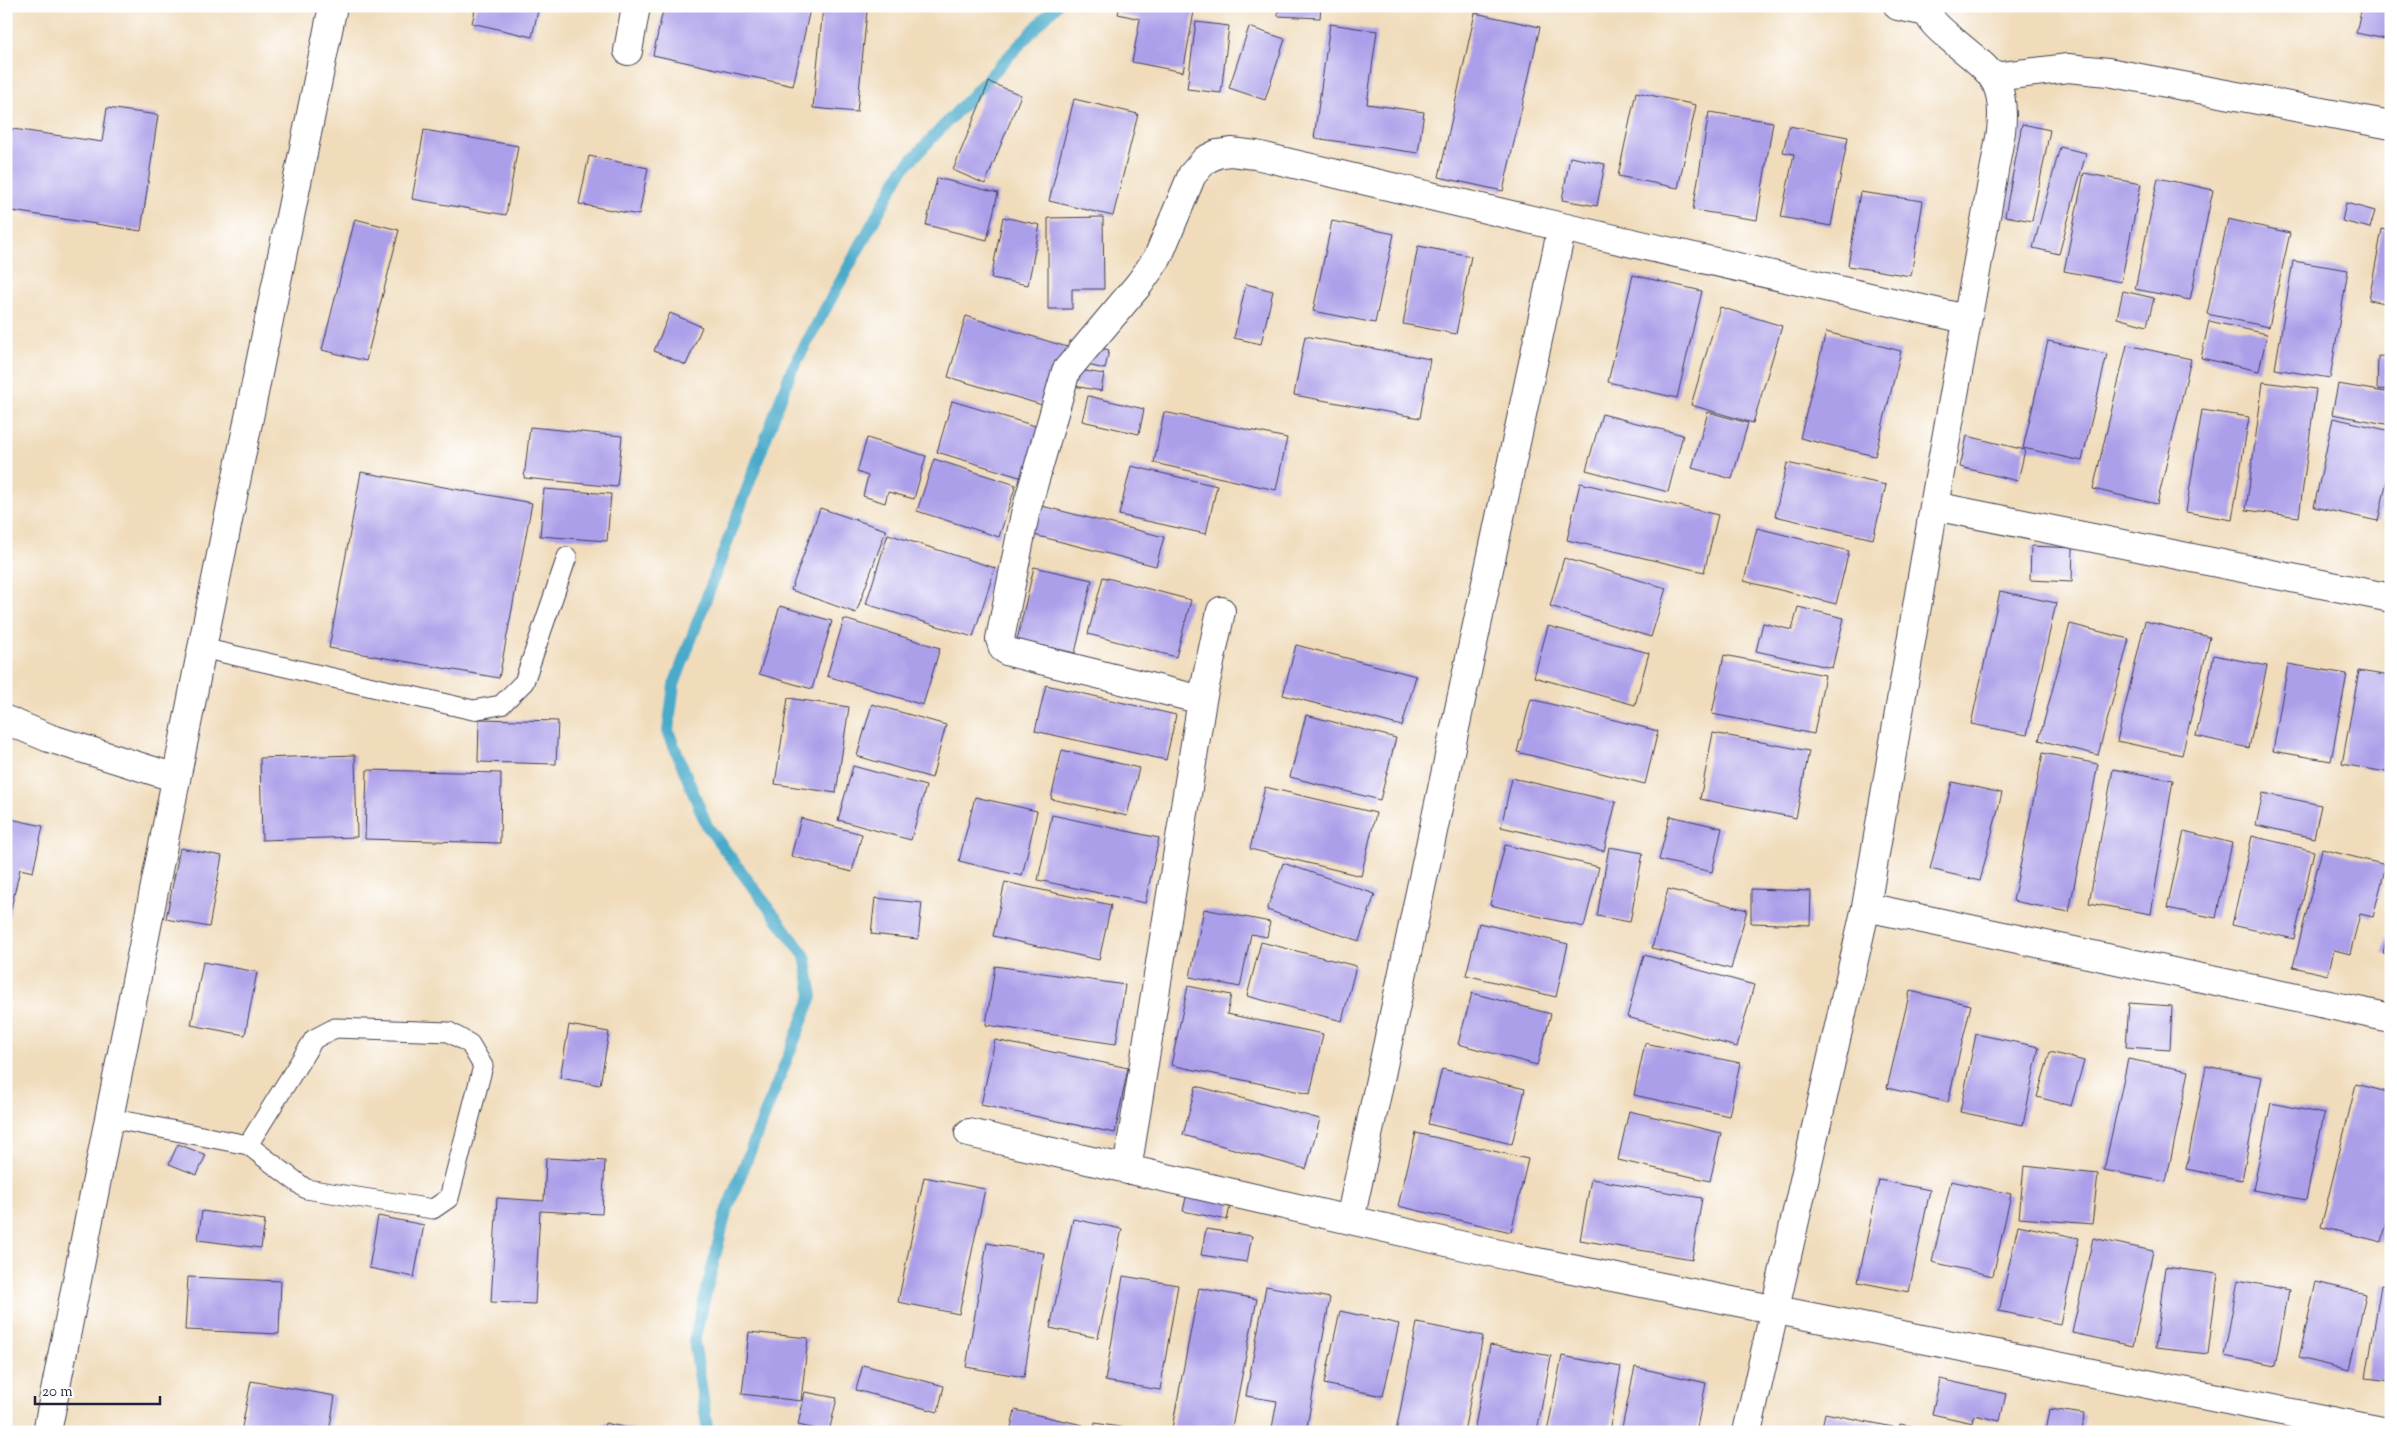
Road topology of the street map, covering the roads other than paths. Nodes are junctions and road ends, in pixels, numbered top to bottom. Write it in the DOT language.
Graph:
graph roads {
  1 [pos="333,6"];
  2 [pos="636,6"];
  3 [pos="1898,6"];
  4 [pos="1926,9"];
  5 [pos="628,51"];
  6 [pos="1994,76"];
  7 [pos="2391,124"];
  8 [pos="1562,227"];
  9 [pos="1966,319"];
  10 [pos="1934,506"];
  11 [pos="567,557"];
  12 [pos="2391,598"];
  13 [pos="1220,611"];
  14 [pos="202,648"];
  15 [pos="1202,700"];
  16 [pos="6,720"];
  17 [pos="176,778"];
  18 [pos="1866,908"];
  19 [pos="2391,1018"];
  20 [pos="109,1118"];
  21 [pos="969,1133"];
  22 [pos="248,1145"];
  23 [pos="1127,1170"];
  24 [pos="1350,1220"];
  25 [pos="1775,1311"];
  26 [pos="47,1432"];
  27 [pos="1747,1432"];
  28 [pos="2387,1432"];
  1 -- 14 [label="street"];
  2 -- 5 [label="street"];
  3 -- 4 [label="street"];
  4 -- 6 [label="street"];
  6 -- 7 [label="street"];
  6 -- 9 [label="street"];
  8 -- 9 [label="street"];
  8 -- 15 [label="street"];
  8 -- 24 [label="street"];
  9 -- 10 [label="street"];
  10 -- 12 [label="street"];
  10 -- 18 [label="street"];
  11 -- 14 [label="lane"];
  13 -- 15 [label="street"];
  14 -- 17 [label="street"];
  15 -- 23 [label="street"];
  16 -- 17 [label="street"];
  17 -- 20 [label="street"];
  18 -- 19 [label="street"];
  18 -- 25 [label="street"];
  20 -- 22 [label="lane"];
  20 -- 26 [label="street"];
  21 -- 23 [label="street"];
  22 -- 22 [label="lane"];
  23 -- 24 [label="street"];
  24 -- 25 [label="street"];
  25 -- 27 [label="street"];
  25 -- 28 [label="street"];
}
